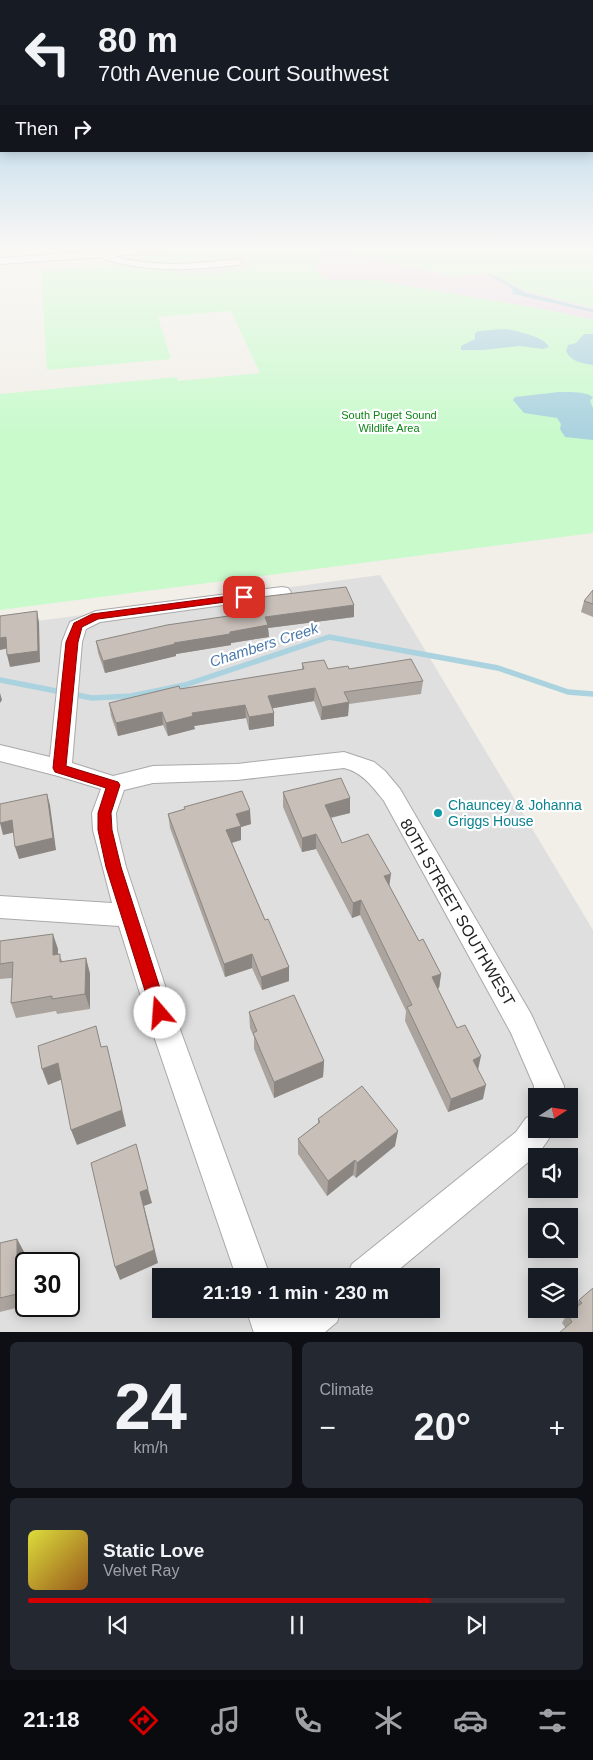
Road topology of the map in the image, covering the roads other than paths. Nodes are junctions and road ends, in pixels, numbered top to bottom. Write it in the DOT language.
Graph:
graph roads {
  1 [pos="282,592"];
  2 [pos="0,753"];
  3 [pos="60,768"];
  4 [pos="114,785"];
  5 [pos="0,907"];
  6 [pos="128,915"];
  7 [pos="548,1088"];
  8 [pos="530,1138"];
  9 [pos="250,1268"];
  10 [pos="374,1268"];
  11 [pos="267,1318"];
  12 [pos="313,1318"];
  13 [pos="272,1332"];
  14 [pos="290,1332"];
  1 -- 3 [label="street"];
  2 -- 3 [label="street"];
  3 -- 4 [label="street"];
  4 -- 6 [label="street"];
  4 -- 7 [label="street, 80TH STREET SOUTHWEST"];
  5 -- 6 [label="street"];
  6 -- 9 [label="street"];
  8 -- 10 [label="street"];
  11 -- 13 [label="street"];
  12 -- 14 [label="street"];
}
